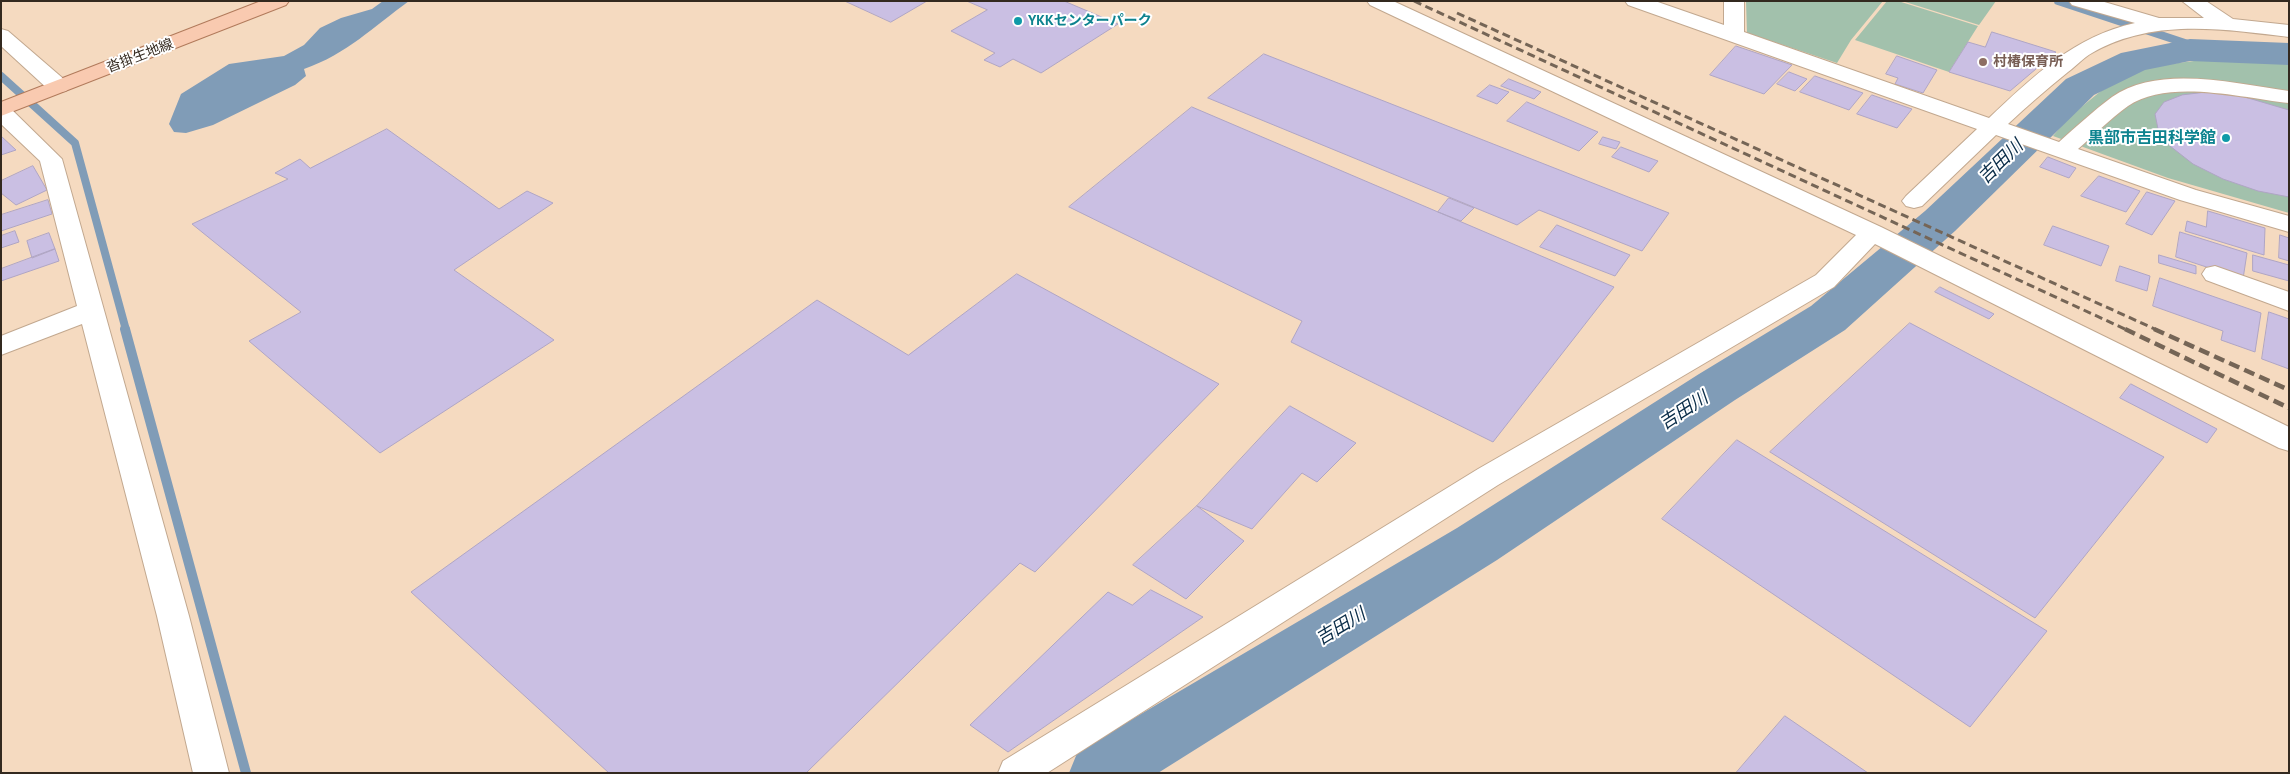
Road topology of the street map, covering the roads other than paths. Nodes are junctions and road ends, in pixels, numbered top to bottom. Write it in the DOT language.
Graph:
graph roads {
  1 [pos="279,1"];
  2 [pos="1377,1"];
  3 [pos="1635,1"];
  4 [pos="1734,1"];
  5 [pos="2079,1"];
  6 [pos="2192,1"];
  7 [pos="2158,24"];
  8 [pos="2228,24"];
  9 [pos="2289,31"];
  10 [pos="1,35"];
  11 [pos="1734,36"];
  12 [pos="58,86"];
  13 [pos="2289,96"];
  14 [pos="1,111"];
  15 [pos="2002,129"];
  16 [pos="2062,150"];
  17 [pos="1914,201"];
  18 [pos="2289,224"];
  19 [pos="1873,233"];
  20 [pos="2215,274"];
  21 [pos="2289,302"];
  22 [pos="91,310"];
  23 [pos="1,346"];
  24 [pos="2289,440"];
  25 [pos="211,773"];
  26 [pos="1016,773"];
  1 -- 12 [label="main road, 沓掛生地線"];
  2 -- 19 [label="street"];
  3 -- 11 [label="street"];
  4 -- 11 [label="street"];
  5 -- 7 [label="street"];
  6 -- 8 [label="street"];
  7 -- 8 [label="street"];
  7 -- 15 [label="street"];
  8 -- 9 [label="street"];
  10 -- 12 [label="street"];
  11 -- 15 [label="street"];
  12 -- 14 [label="main road, 沓掛生地線"];
  13 -- 16 [label="street"];
  14 -- 22 [label="street"];
  15 -- 16 [label="street"];
  15 -- 17 [label="street"];
  16 -- 18 [label="street"];
  19 -- 24 [label="street"];
  19 -- 26 [label="street"];
  20 -- 21 [label="street"];
  22 -- 23 [label="street"];
  22 -- 25 [label="street"];
}
